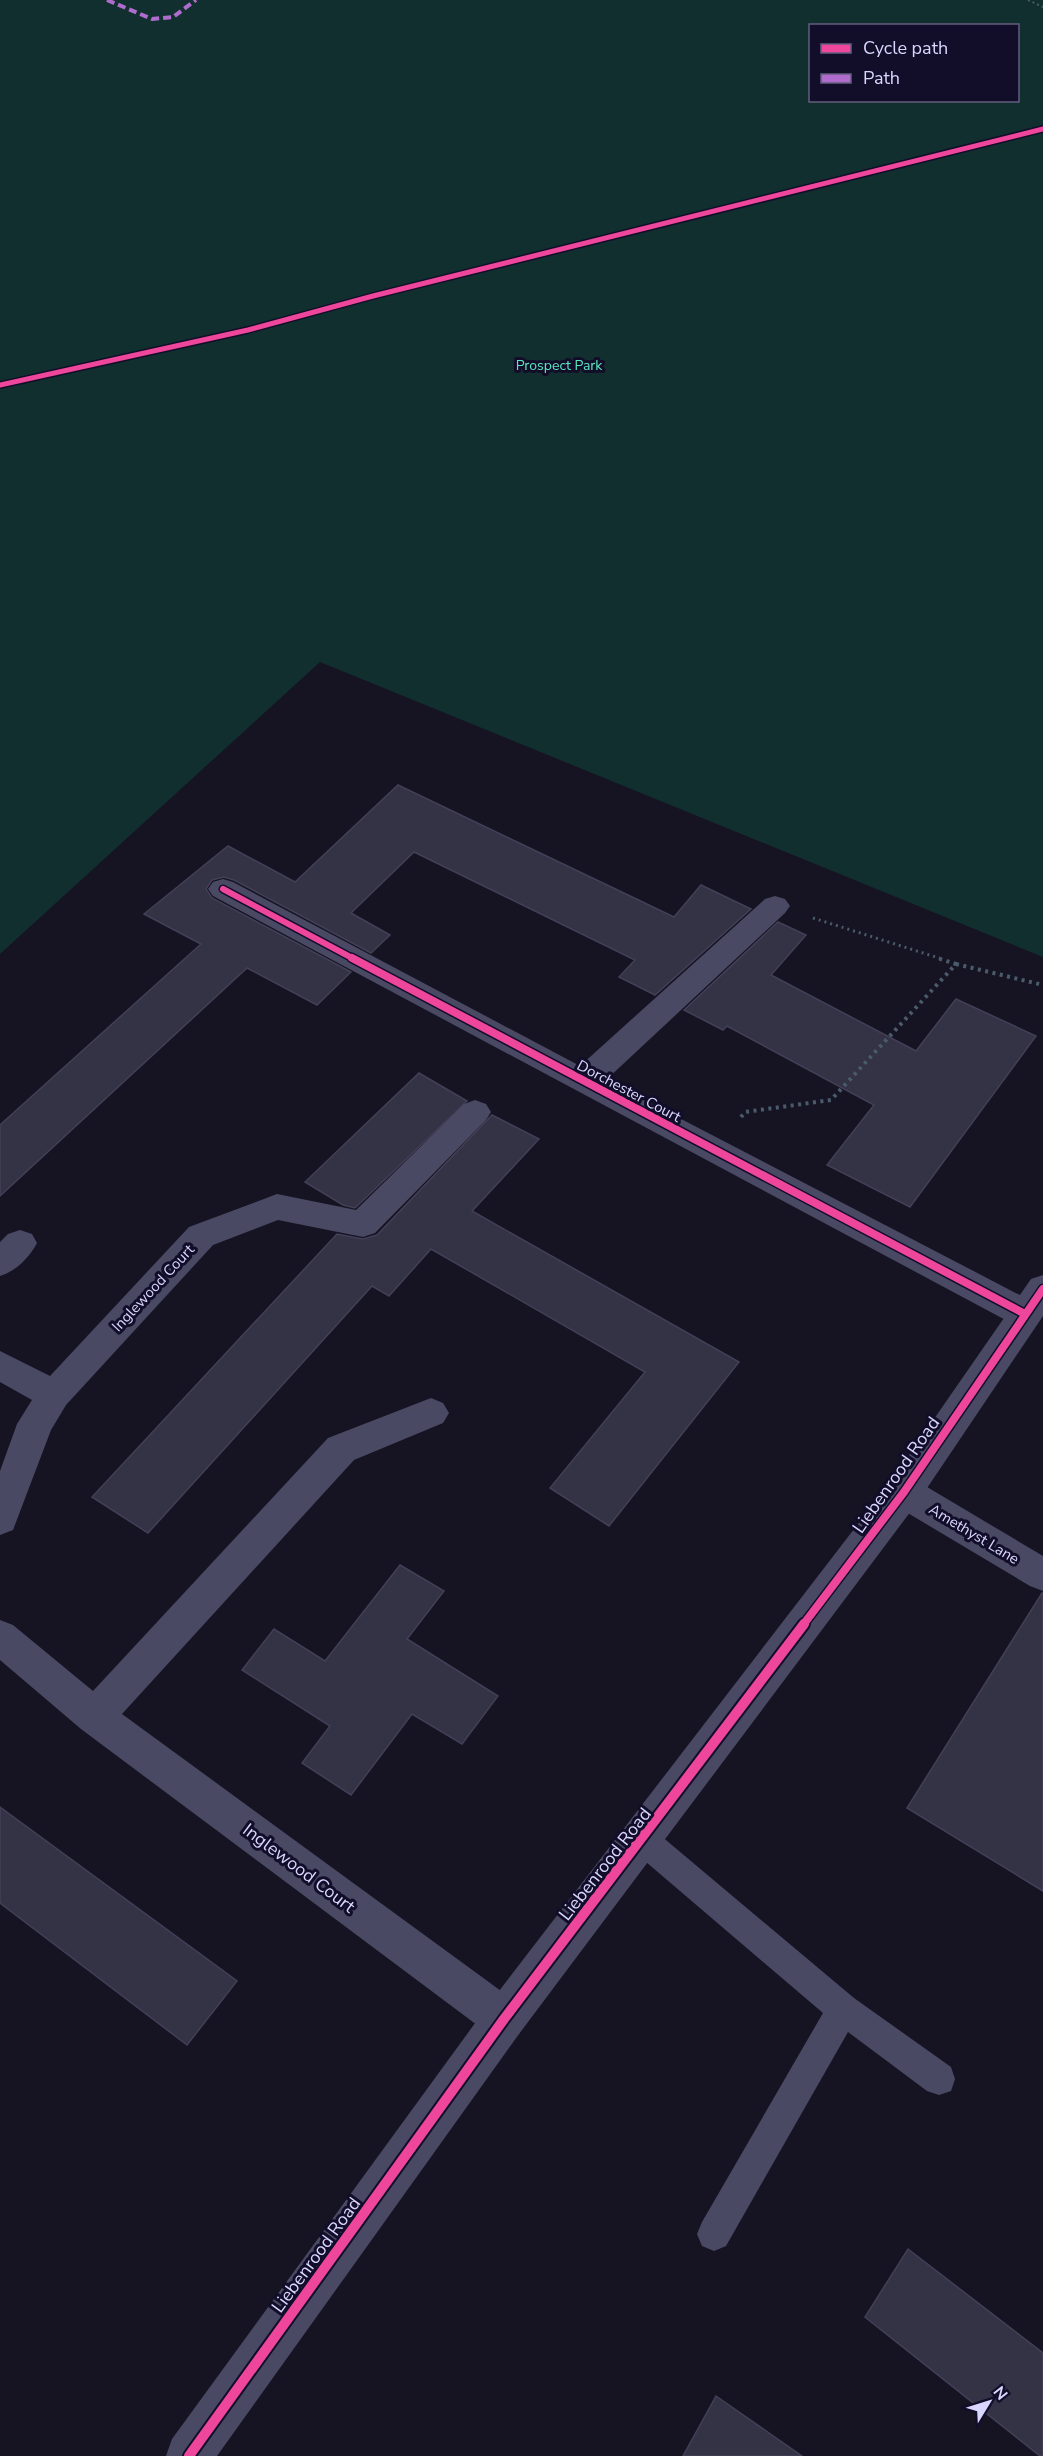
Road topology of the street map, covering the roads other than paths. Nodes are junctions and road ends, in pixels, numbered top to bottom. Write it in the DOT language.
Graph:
graph roads {
  1 [pos="224,888"];
  2 [pos="775,906"];
  3 [pos="583,1082"];
  4 [pos="475,1112"];
  5 [pos="1034,1301"];
  6 [pos="0,1365"];
  7 [pos="54,1395"];
  8 [pos="431,1413"];
  9 [pos="904,1492"];
  10 [pos="0,1519"];
  11 [pos="1043,1575"];
  12 [pos="0,1637"];
  13 [pos="95,1716"];
  14 [pos="643,1840"];
  15 [pos="843,2009"];
  16 [pos="504,2019"];
  17 [pos="939,2079"];
  18 [pos="714,2234"];
  19 [pos="189,2456"];
  1 -- 3 [label="street, Dorchester Court"];
  2 -- 3 [label="street, Dorchester Court"];
  3 -- 5 [label="street, Dorchester Court"];
  4 -- 7 [label="street, Inglewood Court"];
  5 -- 9 [label="street, Liebenrood Road"];
  6 -- 7 [label="street"];
  7 -- 10 [label="street, Inglewood Court"];
  8 -- 13 [label="street"];
  9 -- 11 [label="street, Amethyst Lane"];
  9 -- 14 [label="street, Liebenrood Road"];
  12 -- 13 [label="street, Inglewood Court"];
  13 -- 16 [label="street, Inglewood Court"];
  14 -- 15 [label="lane"];
  14 -- 16 [label="street, Liebenrood Road"];
  15 -- 17 [label="lane"];
  15 -- 18 [label="lane"];
  16 -- 19 [label="street, Liebenrood Road"];
}
